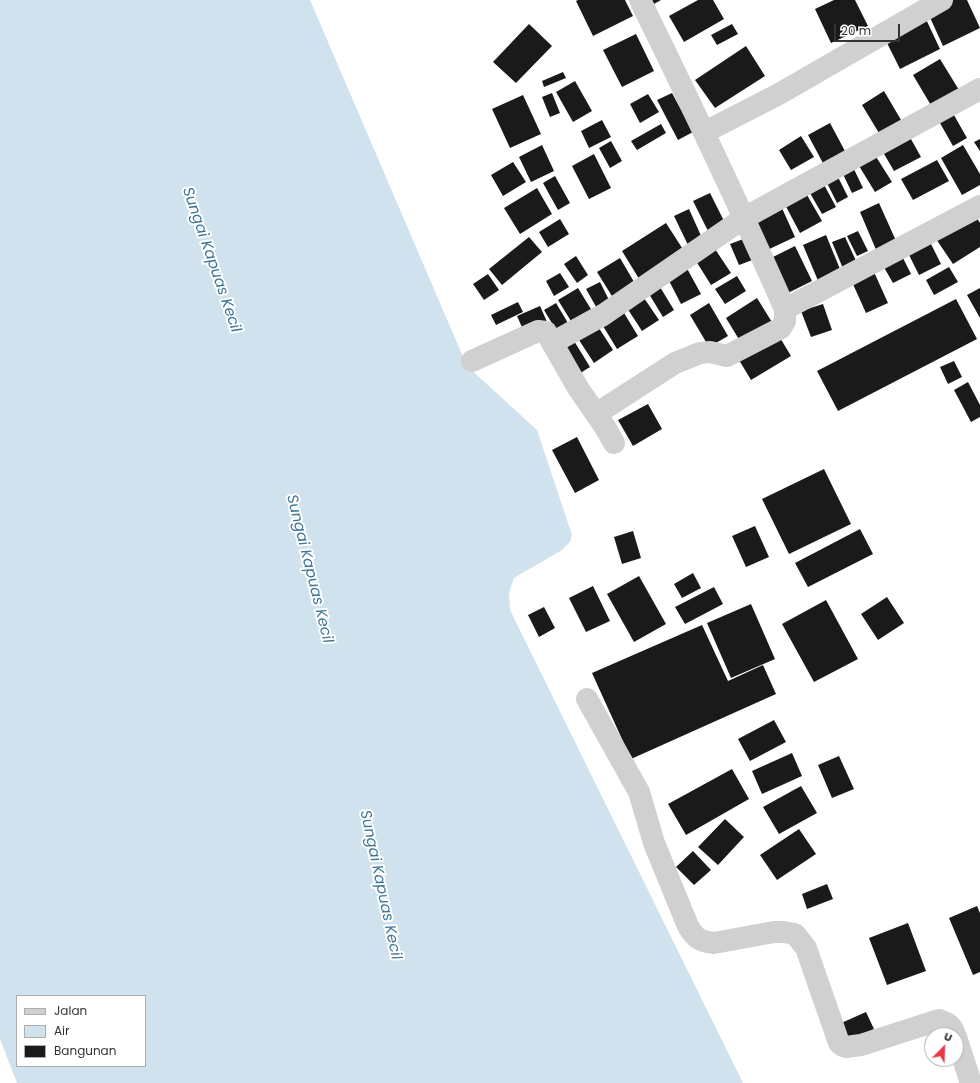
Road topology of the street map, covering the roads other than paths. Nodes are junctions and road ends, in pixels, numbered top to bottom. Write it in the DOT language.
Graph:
graph roads {
  1 [pos="640,0"];
  2 [pos="942,0"];
  3 [pos="980,89"];
  4 [pos="705,132"];
  5 [pos="980,206"];
  6 [pos="744,218"];
  7 [pos="785,309"];
  8 [pos="552,343"];
  9 [pos="472,361"];
  10 [pos="596,414"];
  11 [pos="614,444"];
  12 [pos="587,699"];
  13 [pos="951,1027"];
  14 [pos="964,1061"];
  15 [pos="971,1083"];
  1 -- 4 [label="street"];
  2 -- 4 [label="street"];
  3 -- 6 [label="street"];
  4 -- 6 [label="street"];
  5 -- 7 [label="street"];
  6 -- 7 [label="street"];
  6 -- 8 [label="street"];
  7 -- 10 [label="street"];
  8 -- 9 [label="street"];
  8 -- 10 [label="street"];
  10 -- 11 [label="street"];
  12 -- 13 [label="street"];
  14 -- 15 [label="street"];
}
